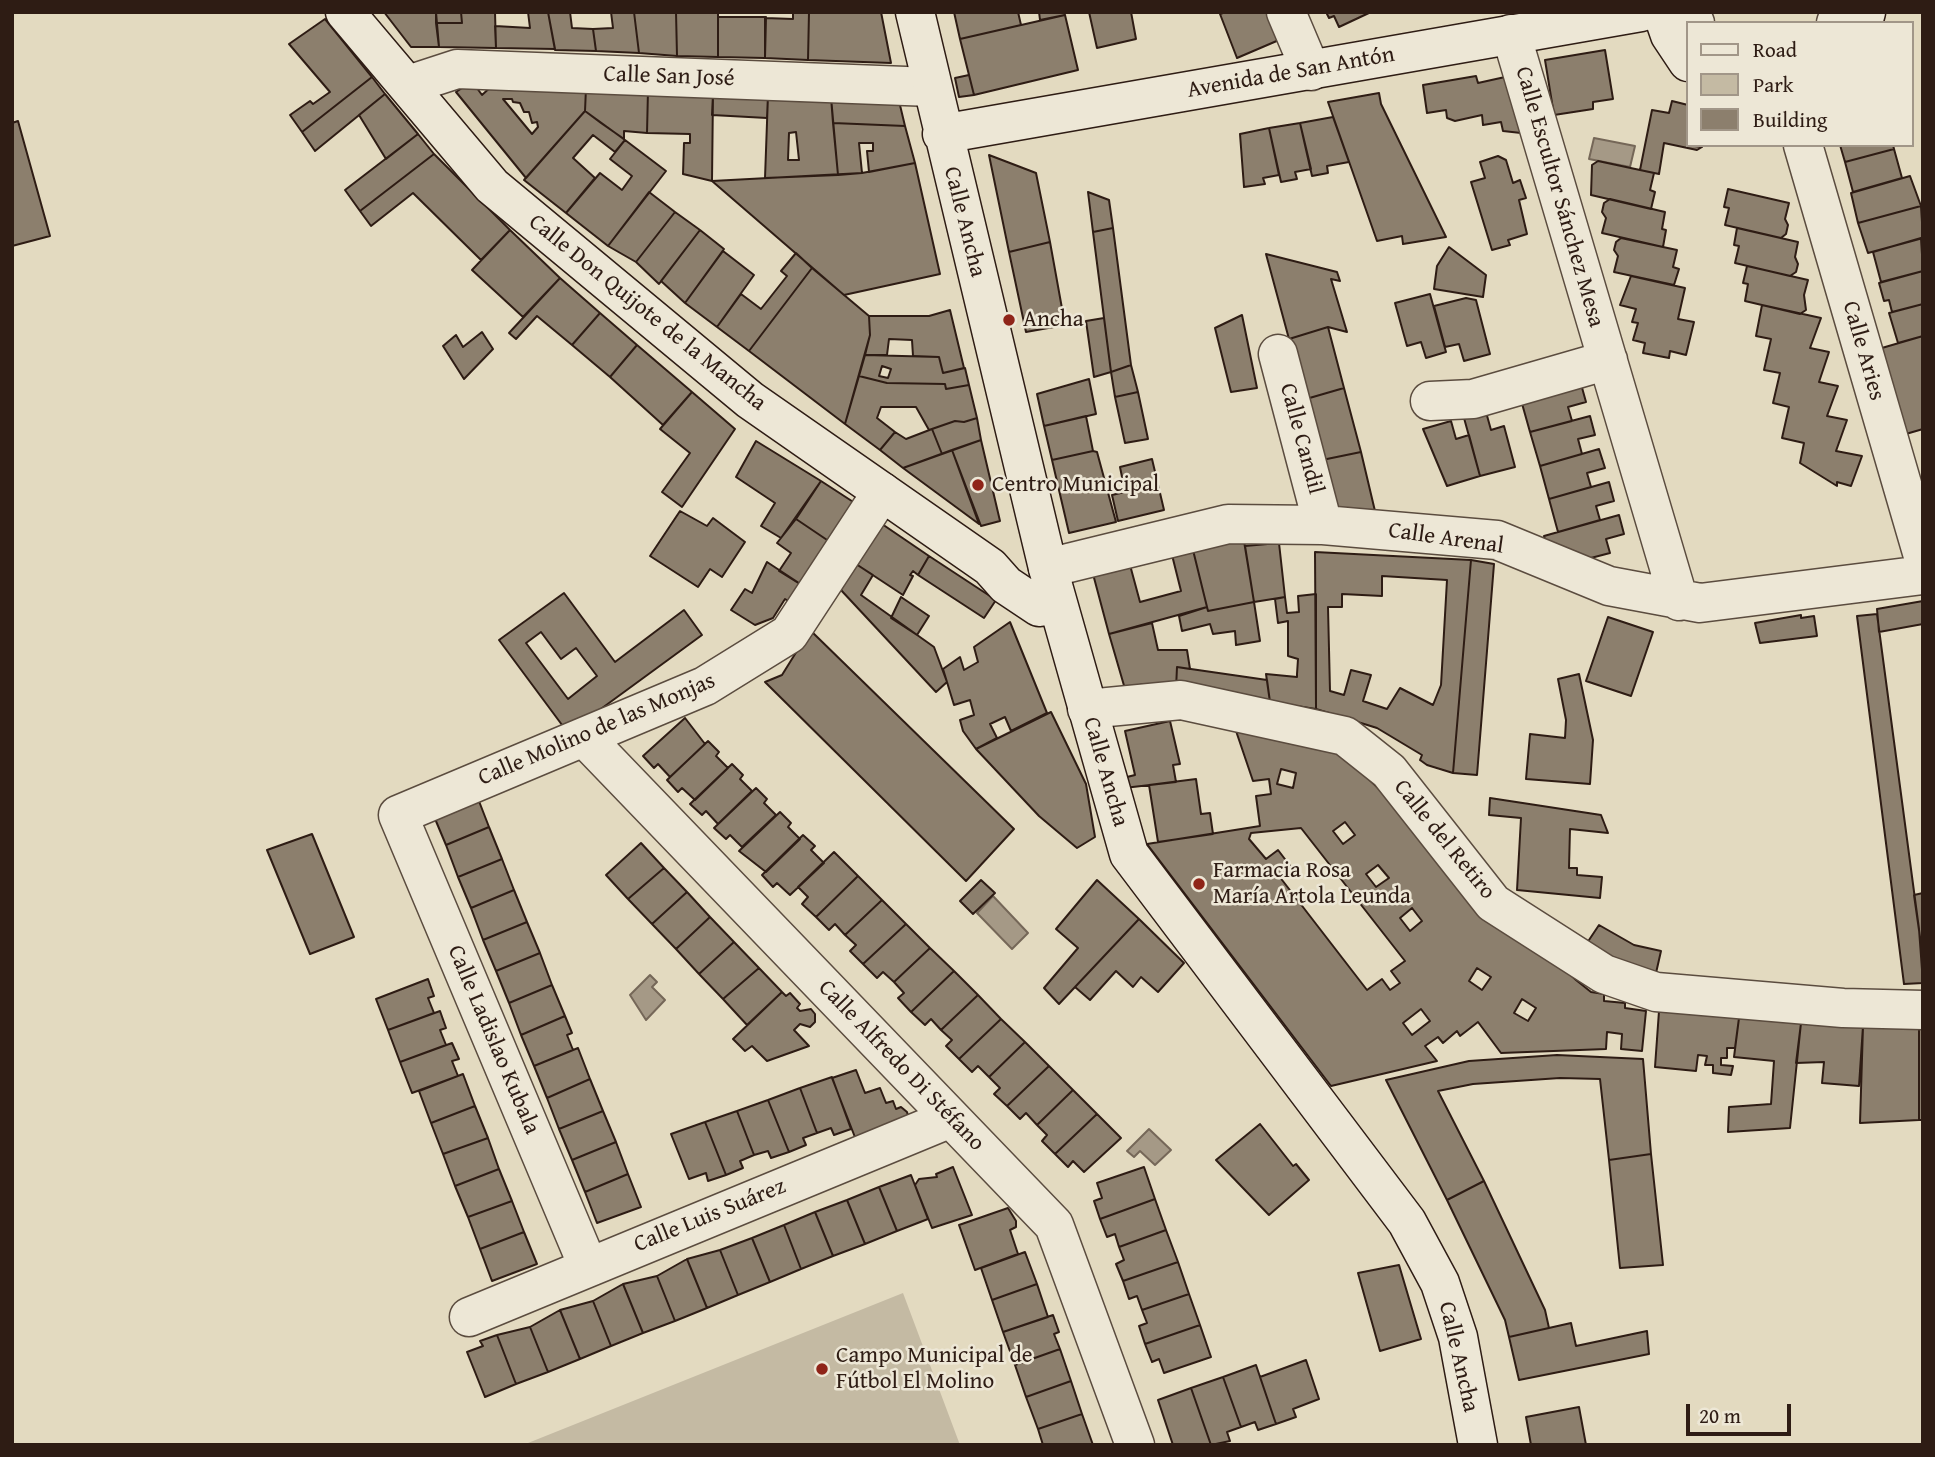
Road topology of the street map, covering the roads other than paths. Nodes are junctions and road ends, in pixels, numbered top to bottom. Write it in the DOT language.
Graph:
graph roads {
  1 [pos="345,12"];
  2 [pos="915,12"];
  3 [pos="1286,12"];
  4 [pos="1641,12"];
  5 [pos="1662,12"];
  6 [pos="1511,34"];
  7 [pos="1686,59"];
  8 [pos="1311,71"];
  9 [pos="408,85"];
  10 [pos="932,87"];
  11 [pos="942,134"];
  12 [pos="1804,147"];
  13 [pos="1278,354"];
  14 [pos="1608,360"];
  15 [pos="1430,401"];
  16 [pos="882,492"];
  17 [pos="1324,525"];
  18 [pos="1923,556"];
  19 [pos="1923,575"];
  20 [pos="1053,586"];
  21 [pos="1679,601"];
  22 [pos="1087,709"];
  23 [pos="585,738"];
  24 [pos="397,815"];
  25 [pos="1923,1010"];
  26 [pos="951,1118"];
  27 [pos="588,1266"];
  28 [pos="470,1317"];
  29 [pos="1135,1445"];
  30 [pos="1478,1445"];
  1 -- 9 [label="street, Calle Don Quijote de la Mancha"];
  2 -- 10 [label="street, Calle Ancha"];
  3 -- 8 [label="street"];
  4 -- 6 [label="street, Avenida de San Antón"];
  5 -- 7 [label="street"];
  6 -- 8 [label="street, Avenida de San Antón"];
  6 -- 14 [label="street, Calle Escultor Sánchez Mesa"];
  8 -- 11 [label="street, Avenida de San Antón"];
  9 -- 10 [label="street, Calle San José"];
  9 -- 16 [label="street, Calle Don Quijote de la Mancha"];
  10 -- 11 [label="street, Calle Ancha"];
  11 -- 20 [label="street, Calle Ancha"];
  12 -- 18 [label="street, Calle Aries"];
  13 -- 17 [label="street, Calle Candil"];
  14 -- 15 [label="street"];
  14 -- 21 [label="street, Calle Escultor Sánchez Mesa"];
  16 -- 20 [label="street, Calle Don Quijote de la Mancha"];
  16 -- 23 [label="street, Calle Molino de las Monjas"];
  17 -- 20 [label="street, Calle Arenal"];
  17 -- 21 [label="street, Calle Arenal"];
  19 -- 21 [label="street, Calle Arenal"];
  20 -- 22 [label="street, Calle Ancha"];
  22 -- 25 [label="street, Calle del Retiro"];
  22 -- 30 [label="street, Calle Ancha"];
  23 -- 24 [label="street, Calle Molino de las Monjas"];
  23 -- 26 [label="street, Calle Alfredo Di Stéfano"];
  24 -- 27 [label="street, Calle Ladislao Kubala"];
  26 -- 27 [label="street, Calle Luis Suárez"];
  26 -- 29 [label="street, Calle Alfredo Di Stéfano"];
  27 -- 28 [label="street, Calle Luis Suárez"];
}
